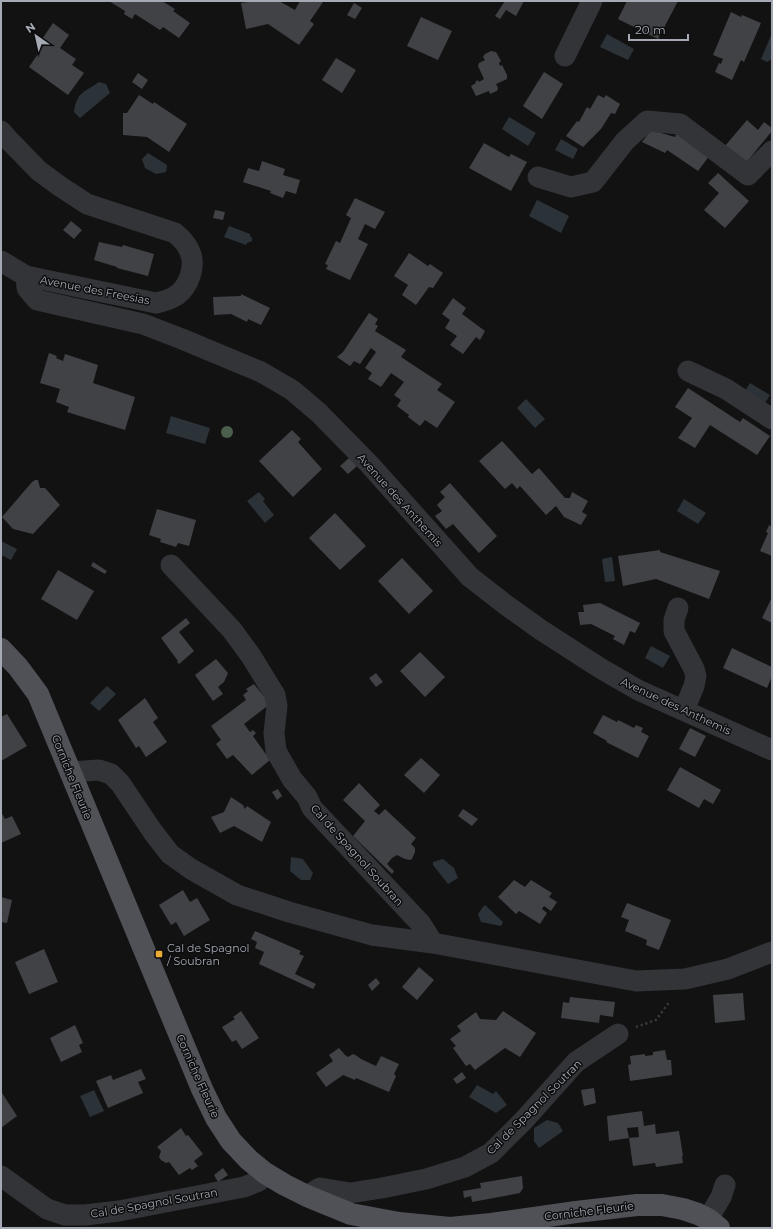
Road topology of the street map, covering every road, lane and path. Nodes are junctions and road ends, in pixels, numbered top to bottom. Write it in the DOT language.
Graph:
graph roads {
  1 [pos="592,1"];
  2 [pos="565,56"];
  3 [pos="1,131"];
  4 [pos="772,151"];
  5 [pos="538,177"];
  6 [pos="1,261"];
  7 [pos="26,276"];
  8 [pos="688,371"];
  9 [pos="772,419"];
  10 [pos="171,565"];
  11 [pos="678,608"];
  12 [pos="1,649"];
  13 [pos="684,710"];
  14 [pos="772,750"];
  15 [pos="71,772"];
  16 [pos="433,943"];
  17 [pos="772,952"];
  18 [pos="685,979"];
  19 [pos="618,1034"];
  20 [pos="264,1173"];
  21 [pos="1,1176"];
  22 [pos="725,1185"];
  23 [pos="307,1196"];
  24 [pos="714,1223"];
  1 -- 2 [label="street"];
  3 -- 7 [label="street, Avenue des Freesias"];
  4 -- 5 [label="street"];
  6 -- 7 [label="street, Avenue des Freesias"];
  7 -- 13 [label="street, Avenue des Anthemis"];
  8 -- 9 [label="street"];
  10 -- 16 [label="street, Cal de Spagnol Soubran"];
  11 -- 13 [label="street"];
  12 -- 15 [label="main road, Corniche Fleurie"];
  13 -- 14 [label="street, Avenue des Anthemis"];
  15 -- 16 [label="street"];
  15 -- 20 [label="main road, Corniche Fleurie"];
  16 -- 18 [label="street"];
  17 -- 18 [label="street"];
  18 -- 19 [label="path"];
  19 -- 23 [label="street, Cal de Spagnol Soutran"];
  20 -- 21 [label="street, Cal de Spagnol Soutran"];
  20 -- 23 [label="main road, Corniche Fleurie"];
  22 -- 24 [label="street"];
  23 -- 24 [label="main road, Corniche Fleurie"];
}
